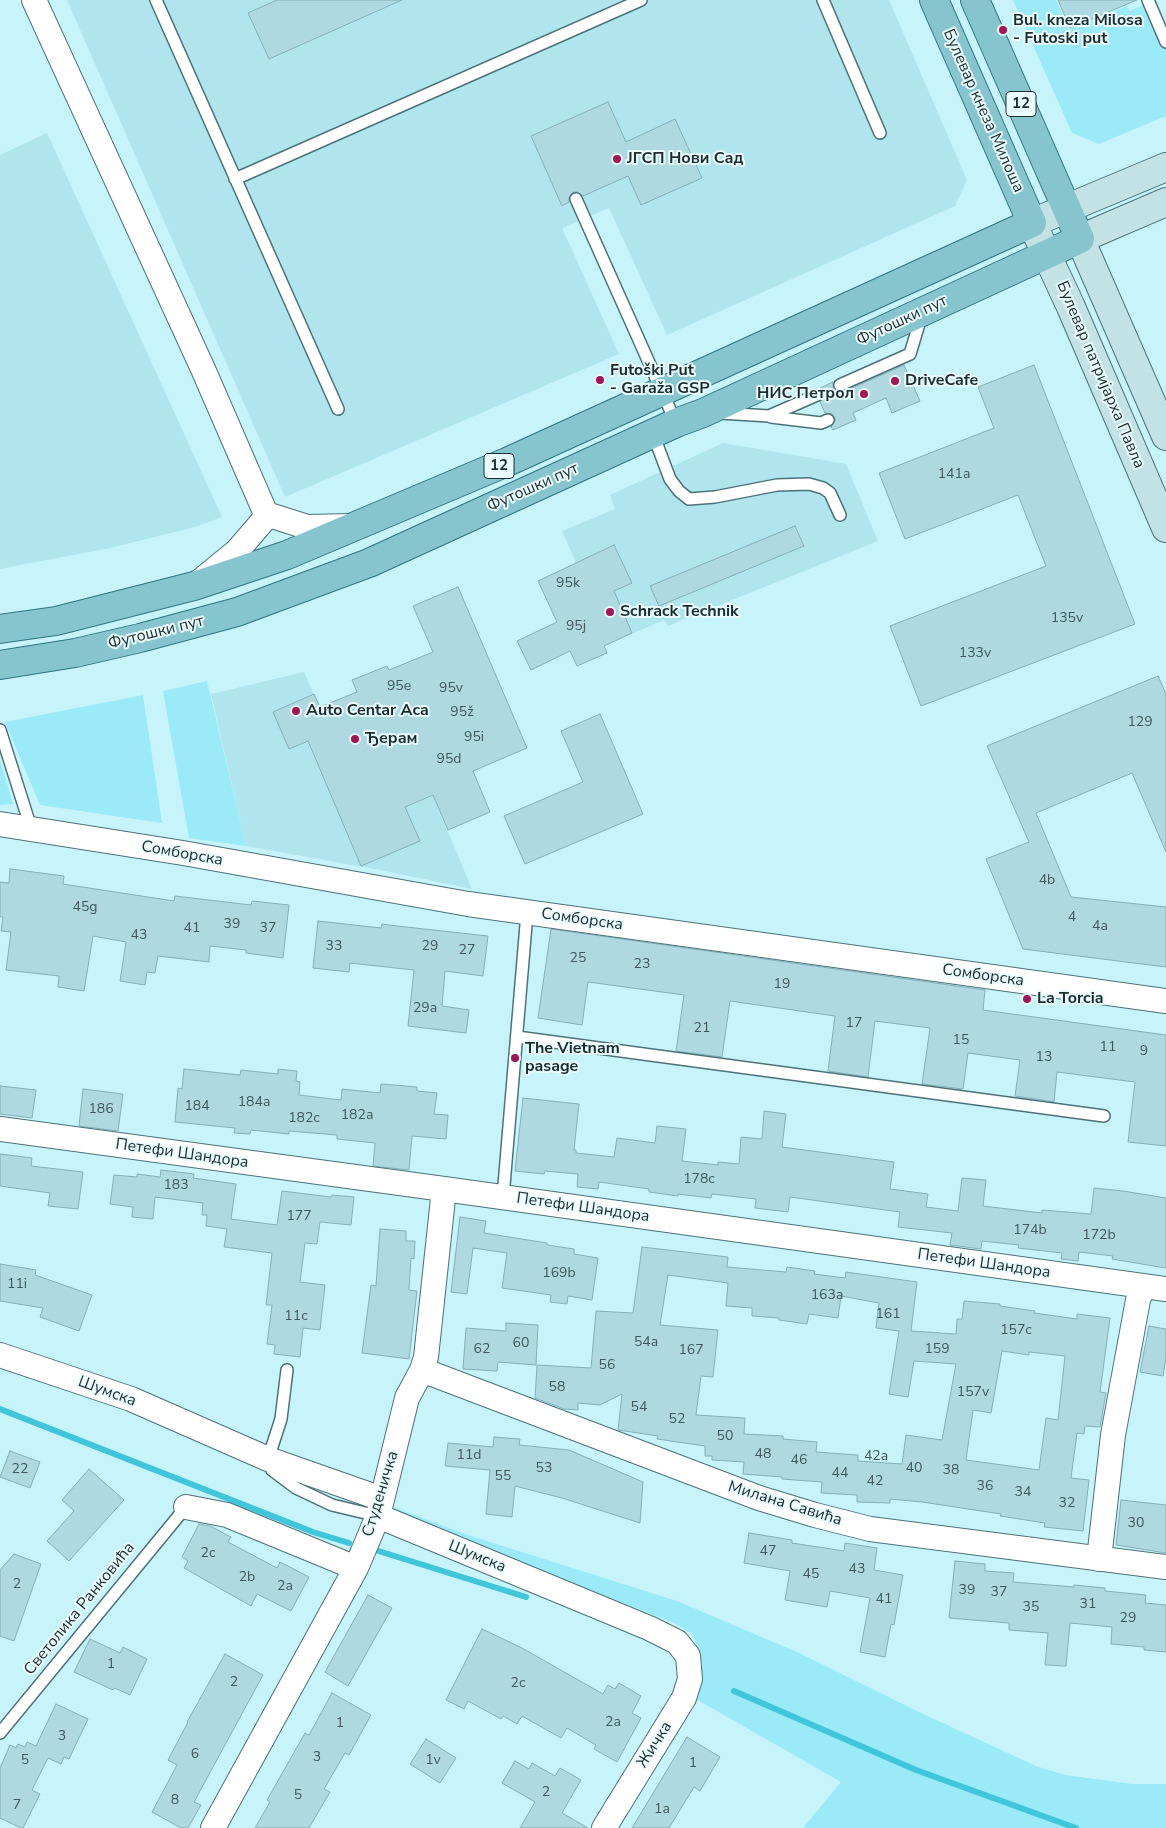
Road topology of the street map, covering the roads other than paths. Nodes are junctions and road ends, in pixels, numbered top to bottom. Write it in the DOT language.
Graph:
graph roads {
  1 [pos="34,0"];
  2 [pos="156,0"];
  3 [pos="641,0"];
  4 [pos="823,0"];
  5 [pos="934,0"];
  6 [pos="975,0"];
  7 [pos="1148,0"];
  8 [pos="1166,42"];
  9 [pos="880,133"];
  10 [pos="1166,168"];
  11 [pos="235,179"];
  12 [pos="576,199"];
  13 [pos="1166,202"];
  14 [pos="1066,208"];
  15 [pos="1032,223"];
  16 [pos="1080,239"];
  17 [pos="1047,254"];
  18 [pos="923,310"];
  19 [pos="840,385"];
  20 [pos="662,390"];
  21 [pos="817,395"];
  22 [pos="338,409"];
  23 [pos="703,413"];
  24 [pos="769,416"];
  25 [pos="828,420"];
  26 [pos="665,428"];
  27 [pos="1166,436"];
  28 [pos="268,515"];
  29 [pos="840,515"];
  30 [pos="360,525"];
  31 [pos="1166,528"];
  32 [pos="194,586"];
  33 [pos="0,629"];
  34 [pos="0,665"];
  35 [pos="0,730"];
  36 [pos="0,824"];
  37 [pos="31,828"];
  38 [pos="527,913"];
  39 [pos="1166,1001"];
  40 [pos="516,1037"];
  41 [pos="1104,1116"];
  42 [pos="0,1129"];
  43 [pos="444,1188"];
  44 [pos="503,1196"];
  45 [pos="1155,1288"];
  46 [pos="0,1355"];
  47 [pos="287,1370"];
  48 [pos="422,1370"];
  49 [pos="268,1459"];
  50 [pos="186,1507"];
  51 [pos="380,1508"];
  52 [pos="1099,1559"];
  53 [pos="1166,1567"];
  54 [pos="356,1568"];
  55 [pos="688,1656"];
  56 [pos="0,1733"];
  57 [pos="213,1828"];
  58 [pos="604,1828"];
  1 -- 28 [label="street"];
  2 -- 11 [label="lane"];
  3 -- 11 [label="lane"];
  4 -- 9 [label="lane"];
  5 -- 15 [label="main road, Булевар кнеза Милоша / 12"];
  6 -- 14 [label="main road, 12"];
  7 -- 8 [label="lane"];
  10 -- 14 [label="main road"];
  11 -- 22 [label="lane"];
  12 -- 20 [label="lane"];
  13 -- 16 [label="main road"];
  14 -- 15 [label="main road"];
  14 -- 16 [label="main road, 12"];
  15 -- 17 [label="main road, Булевар патријарха Павла"];
  15 -- 20 [label="main road, 12"];
  16 -- 17 [label="main road, 12"];
  16 -- 27 [label="main road"];
  17 -- 18 [label="main road, Футошки пут / 12"];
  17 -- 31 [label="main road, Булевар патријарха Павла"];
  18 -- 19 [label="lane"];
  18 -- 23 [label="main road, Футошки пут / 12"];
  20 -- 26 [label="lane"];
  20 -- 30 [label="main road, 12"];
  21 -- 24 [label="lane"];
  23 -- 24 [label="lane"];
  23 -- 26 [label="main road, Футошки пут / 12"];
  24 -- 25 [label="lane"];
  26 -- 29 [label="lane"];
  26 -- 34 [label="main road, Футошки пут / 12"];
  28 -- 30 [label="street"];
  28 -- 32 [label="street"];
  30 -- 32 [label="main road, 12"];
  32 -- 33 [label="main road, 12"];
  35 -- 37 [label="lane"];
  36 -- 37 [label="street, Сомборска"];
  37 -- 38 [label="street, Сомборска"];
  38 -- 39 [label="street, Сомборска"];
  38 -- 40 [label="lane"];
  40 -- 41 [label="lane"];
  40 -- 44 [label="lane"];
  42 -- 43 [label="street, Петефи Шандора"];
  43 -- 44 [label="street, Петефи Шандора"];
  43 -- 48 [label="street, Студеничка"];
  44 -- 45 [label="street, Петефи Шандора"];
  45 -- 52 [label="street"];
  46 -- 49 [label="street, Шумска"];
  47 -- 49 [label="lane"];
  48 -- 51 [label="street, Студеничка"];
  48 -- 52 [label="street, Милана Савића"];
  49 -- 51 [label="street, Шумска"];
  50 -- 54 [label="street"];
  50 -- 56 [label="lane, Светолика Ранковића"];
  51 -- 54 [label="street, Студеничка"];
  51 -- 55 [label="street, Шумска"];
  52 -- 53 [label="street, Милана Савића"];
  54 -- 57 [label="street, Студеничка"];
  55 -- 58 [label="street, Жичка"];
}
